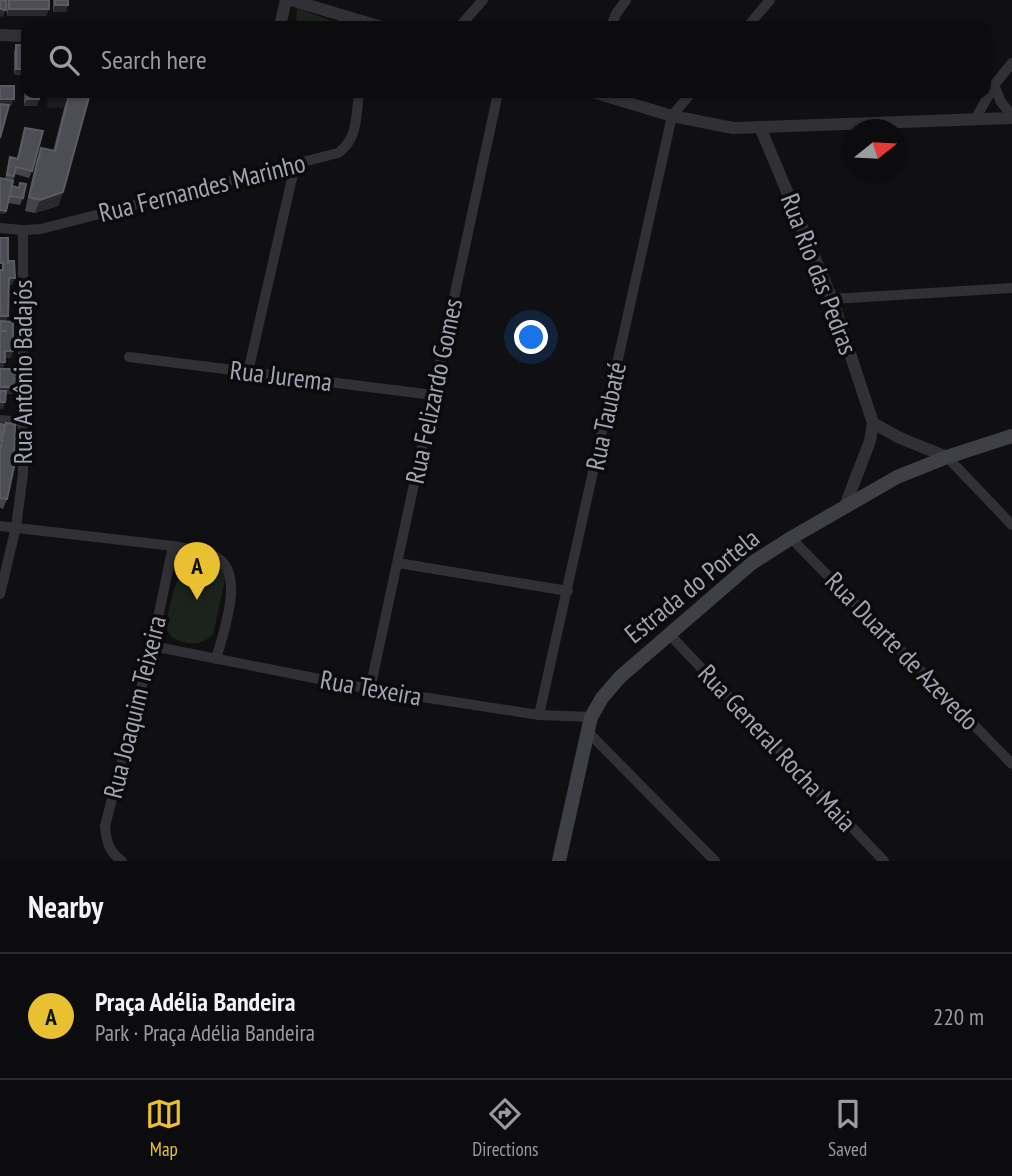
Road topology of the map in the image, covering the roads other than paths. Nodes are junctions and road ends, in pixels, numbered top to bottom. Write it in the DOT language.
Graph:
graph roads {
  1 [pos="288,0"];
  2 [pos="483,0"];
  3 [pos="626,0"];
  4 [pos="770,0"];
  5 [pos="282,21"];
  6 [pos="358,21"];
  7 [pos="464,21"];
  8 [pos="613,21"];
  9 [pos="752,21"];
  10 [pos="0,35"];
  11 [pos="21,36"];
  12 [pos="1012,63"];
  13 [pos="994,85"];
  14 [pos="991,90"];
  15 [pos="358,98"];
  16 [pos="497,98"];
  17 [pos="612,98"];
  18 [pos="687,98"];
  19 [pos="987,98"];
  20 [pos="671,116"];
  21 [pos="1012,116"];
  22 [pos="976,118"];
  23 [pos="760,127"];
  24 [pos="295,165"];
  25 [pos="0,228"];
  26 [pos="23,230"];
  27 [pos="1012,288"];
  28 [pos="832,299"];
  29 [pos="129,357"];
  30 [pos="248,372"];
  31 [pos="433,395"];
  32 [pos="0,420"];
  33 [pos="24,422"];
  34 [pos="873,423"];
  35 [pos="1012,436"];
  36 [pos="947,457"];
  37 [pos="845,506"];
  38 [pos="1012,525"];
  39 [pos="0,526"];
  40 [pos="16,527"];
  41 [pos="791,538"];
  42 [pos="173,547"];
  43 [pos="398,563"];
  44 [pos="568,591"];
  45 [pos="0,594"];
  46 [pos="670,635"];
  47 [pos="152,646"];
  48 [pos="216,659"];
  49 [pos="370,690"];
  50 [pos="539,715"];
  51 [pos="591,717"];
  52 [pos="587,731"];
  53 [pos="1012,764"];
  54 [pos="122,861"];
  55 [pos="559,861"];
  56 [pos="715,861"];
  57 [pos="884,861"];
  1 -- 5 [label="street"];
  1 -- 6 [label="street"];
  2 -- 7 [label="street"];
  3 -- 8 [label="street"];
  4 -- 9 [label="street"];
  10 -- 11 [label="street"];
  12 -- 13 [label="street"];
  13 -- 14 [label="street"];
  13 -- 21 [label="street"];
  15 -- 24 [label="street, Rua Fernandes Marinho"];
  16 -- 31 [label="street, Rua Felizardo Gomes"];
  17 -- 20 [label="street"];
  18 -- 20 [label="street"];
  19 -- 22 [label="street"];
  20 -- 23 [label="street"];
  20 -- 44 [label="street, Rua Taubaté"];
  21 -- 22 [label="street"];
  22 -- 23 [label="street"];
  23 -- 28 [label="street, Rua Rio das Pedras"];
  24 -- 26 [label="street, Rua Fernandes Marinho"];
  24 -- 30 [label="street"];
  25 -- 26 [label="street, Rua Fernandes Marinho"];
  26 -- 33 [label="street, Rua Antônio Badajós"];
  27 -- 28 [label="street"];
  28 -- 34 [label="street, Rua Rio das Pedras"];
  29 -- 30 [label="street, Rua Jurema"];
  30 -- 31 [label="street, Rua Jurema"];
  31 -- 43 [label="street, Rua Felizardo Gomes"];
  32 -- 33 [label="street"];
  33 -- 40 [label="street, Rua Antônio Badajós"];
  34 -- 36 [label="street"];
  34 -- 37 [label="street"];
  35 -- 36 [label="main road, Estrada do Portela"];
  36 -- 37 [label="main road, Estrada do Portela"];
  36 -- 38 [label="street"];
  37 -- 41 [label="main road, Estrada do Portela"];
  39 -- 40 [label="street"];
  40 -- 42 [label="street"];
  40 -- 45 [label="street, Rua Antônio Badajós"];
  41 -- 46 [label="main road, Estrada do Portela"];
  41 -- 53 [label="street, Rua Duarte de Azevedo"];
  42 -- 47 [label="street, Rua Joaquim Teixeira"];
  42 -- 48 [label="street"];
  43 -- 44 [label="street"];
  43 -- 49 [label="street, Rua Felizardo Gomes"];
  44 -- 50 [label="street, Rua Taubaté"];
  46 -- 51 [label="main road, Estrada do Portela"];
  46 -- 57 [label="street, Rua General Rocha Maia"];
  47 -- 48 [label="street, Rua Texeira"];
  47 -- 54 [label="street, Rua Joaquim Teixeira"];
  48 -- 49 [label="street, Rua Texeira"];
  49 -- 50 [label="street, Rua Texeira"];
  50 -- 51 [label="street, Rua Texeira"];
  51 -- 52 [label="main road, Estrada do Portela"];
  52 -- 55 [label="main road, Estrada do Portela"];
  52 -- 56 [label="street"];
}
